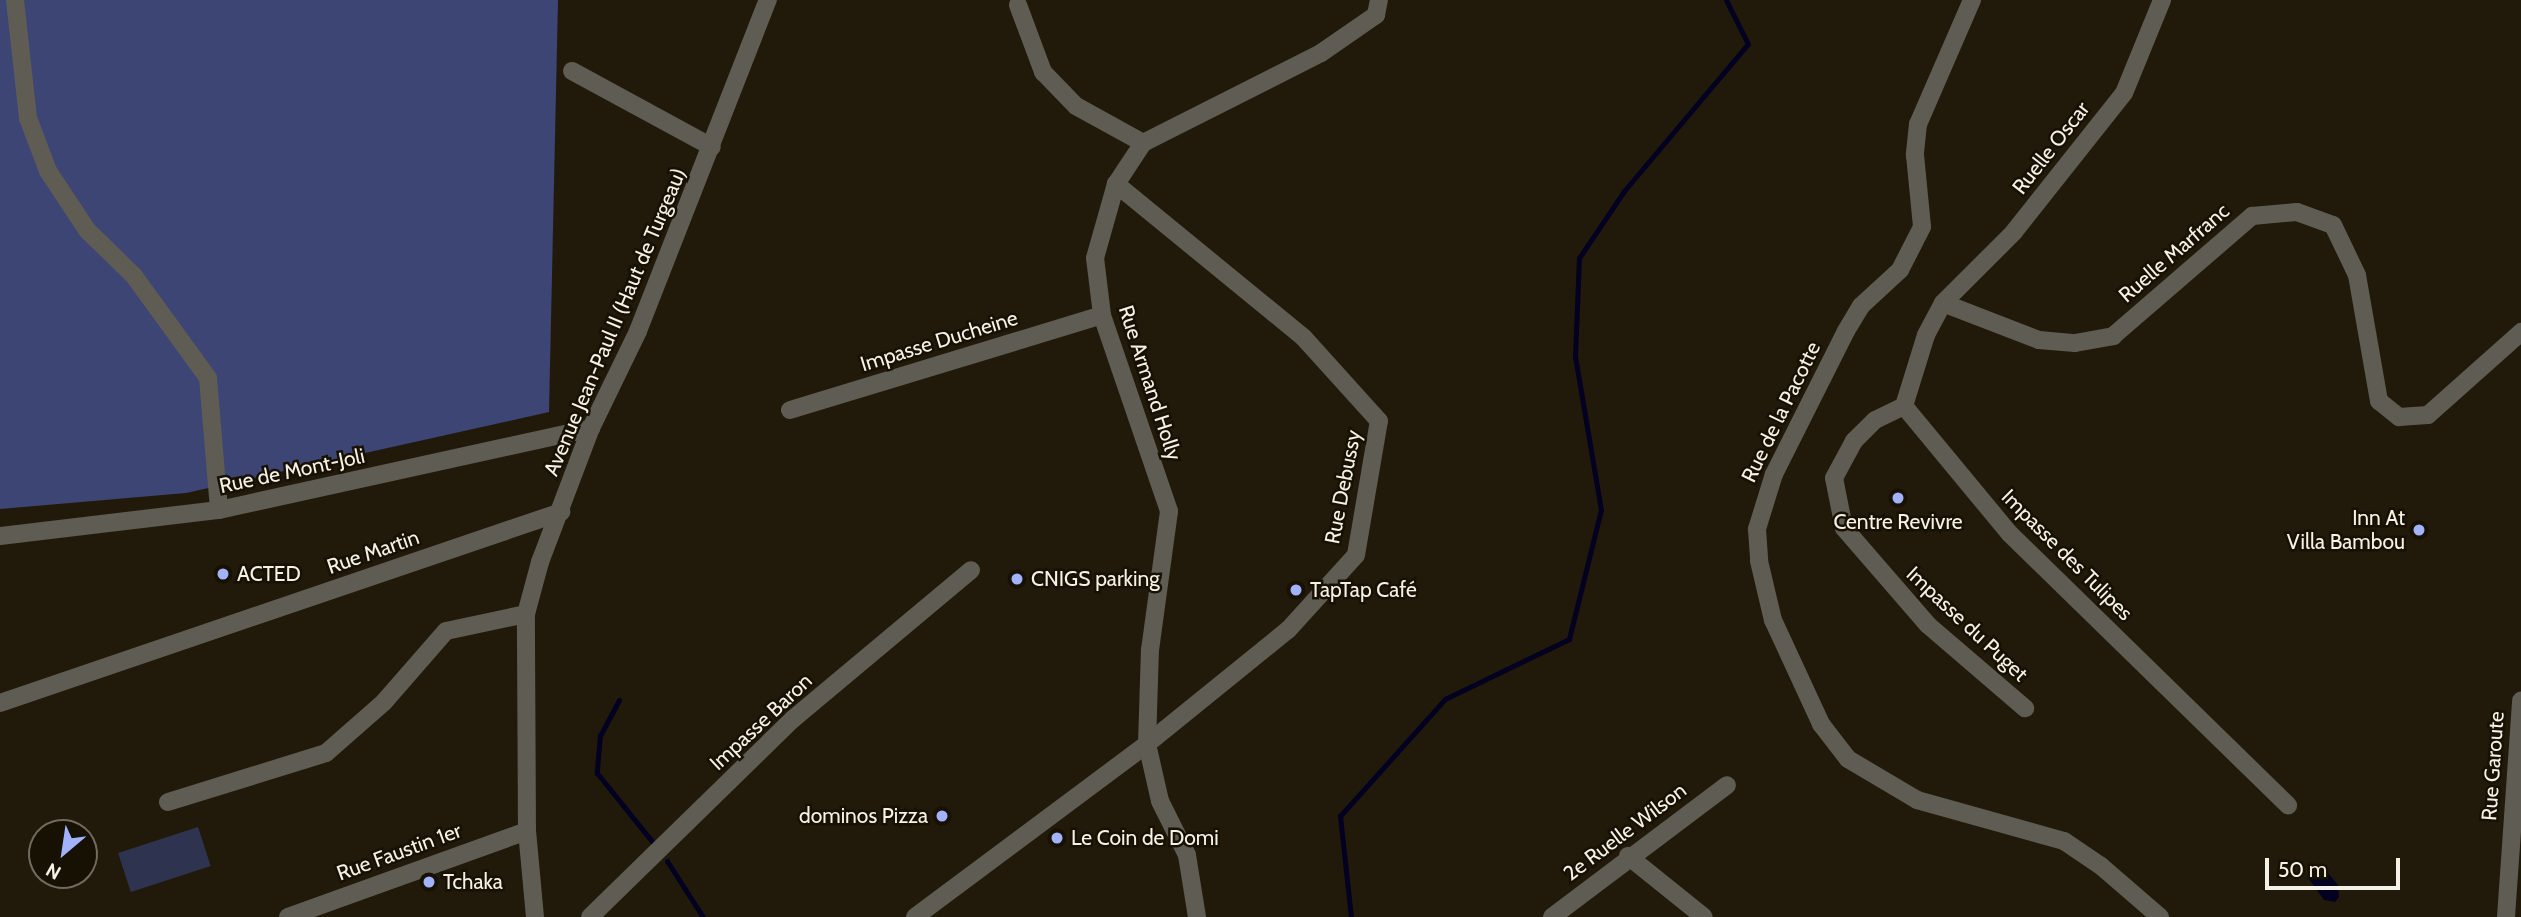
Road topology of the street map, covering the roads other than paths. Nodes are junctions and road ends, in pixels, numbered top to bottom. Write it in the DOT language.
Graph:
graph roads {
  1 [pos="15,0"];
  2 [pos="1379,0"];
  3 [pos="1972,0"];
  4 [pos="2162,0"];
  5 [pos="761,3"];
  6 [pos="1018,5"];
  7 [pos="572,71"];
  8 [pos="1143,144"];
  9 [pos="712,147"];
  10 [pos="1116,184"];
  11 [pos="1943,303"];
  12 [pos="1102,315"];
  13 [pos="2521,332"];
  14 [pos="1904,406"];
  15 [pos="790,410"];
  16 [pos="591,428"];
  17 [pos="219,510"];
  18 [pos="561,512"];
  19 [pos="0,537"];
  20 [pos="971,570"];
  21 [pos="526,614"];
  22 [pos="2521,701"];
  23 [pos="0,703"];
  24 [pos="2025,708"];
  25 [pos="1147,744"];
  26 [pos="1727,785"];
  27 [pos="169,802"];
  28 [pos="2288,804"];
  29 [pos="527,831"];
  30 [pos="1628,856"];
  31 [pos="288,917"];
  32 [pos="536,917"];
  33 [pos="590,917"];
  34 [pos="915,917"];
  35 [pos="1197,917"];
  36 [pos="1552,917"];
  37 [pos="1704,917"];
  38 [pos="2160,917"];
  39 [pos="2506,917"];
  1 -- 17 [label="street"];
  2 -- 8 [label="street, Rue Armand Holly"];
  3 -- 38 [label="street, Rue de la Pacotte"];
  4 -- 11 [label="street, Ruelle Oscar"];
  5 -- 9 [label="street, Avenue Jean-Paul II (Haut de Turgeau)"];
  6 -- 8 [label="street"];
  7 -- 9 [label="street"];
  8 -- 10 [label="street, Rue Armand Holly"];
  9 -- 16 [label="street, Avenue Jean-Paul II (Haut de Turgeau)"];
  10 -- 12 [label="street, Rue Armand Holly"];
  10 -- 25 [label="street, Rue Debussy"];
  11 -- 13 [label="street, Ruelle Marfranc"];
  11 -- 14 [label="street"];
  12 -- 15 [label="street, Impasse Ducheine"];
  12 -- 25 [label="street, Rue Armand Holly"];
  14 -- 24 [label="street, Impasse du Puget"];
  14 -- 28 [label="street, Impasse des Tulipes"];
  16 -- 17 [label="street, Rue de Mont-Joli"];
  16 -- 18 [label="street, Avenue Jean-Paul II (Haut de Turgeau)"];
  17 -- 19 [label="street, Rue de Mont-Joli"];
  18 -- 21 [label="street, Avenue Jean-Paul II (Haut de Turgeau)"];
  18 -- 23 [label="street, Rue Martin"];
  20 -- 33 [label="street, Impasse Baron"];
  21 -- 27 [label="street"];
  21 -- 29 [label="street, Avenue Jean-Paul II (Haut de Turgeau)"];
  22 -- 39 [label="street, Rue Garoute"];
  25 -- 34 [label="street, Rue Debussy"];
  25 -- 35 [label="street, Rue Armand Holly"];
  26 -- 30 [label="street, 2e Ruelle Wilson"];
  29 -- 31 [label="street, Rue Faustin 1er"];
  29 -- 32 [label="street, Avenue Jean-Paul II (Haut de Turgeau)"];
  30 -- 36 [label="street, 2e Ruelle Wilson"];
  30 -- 37 [label="street"];
}
